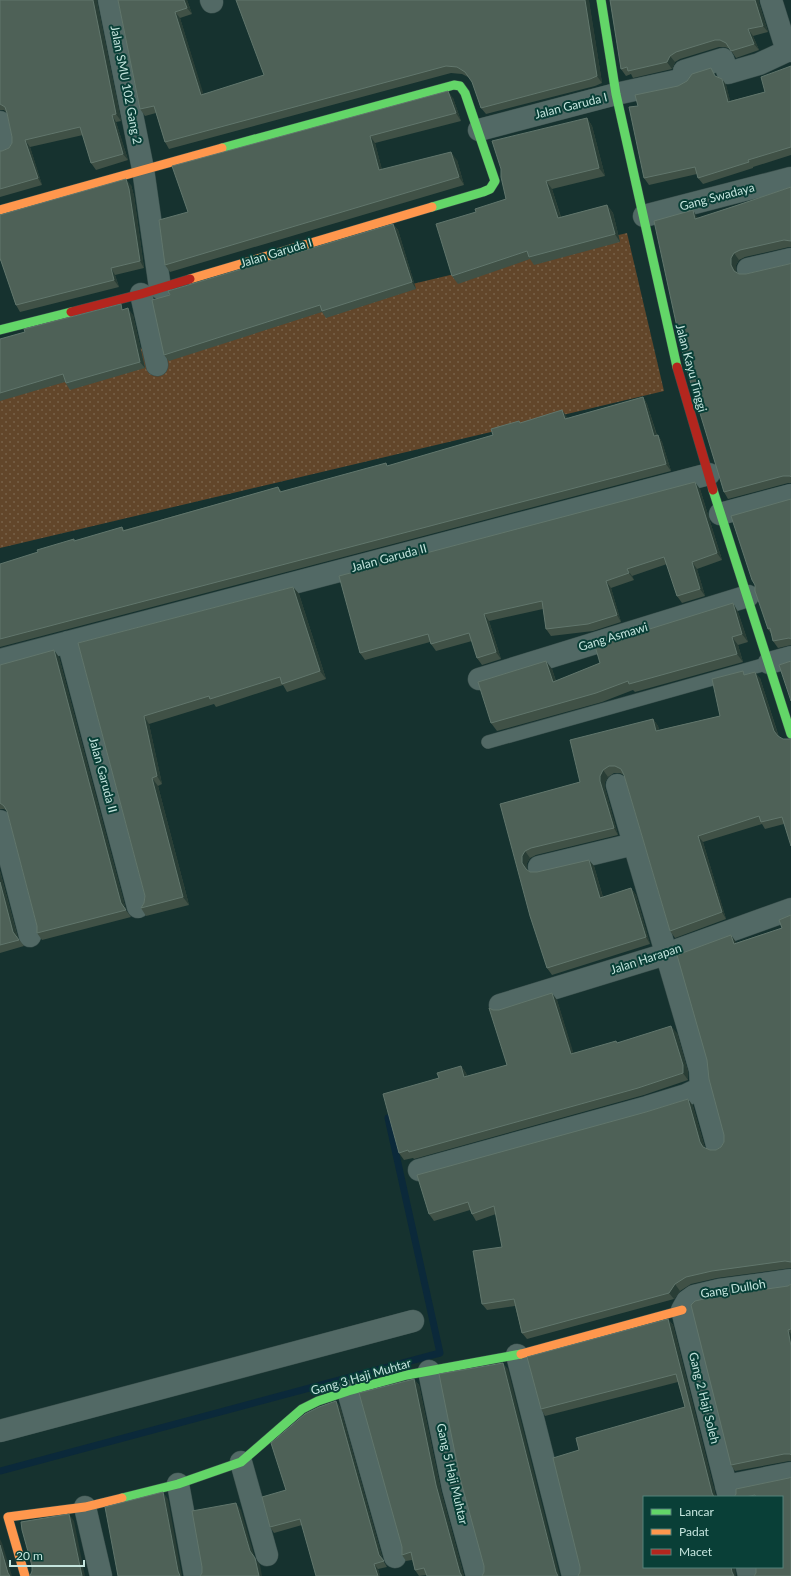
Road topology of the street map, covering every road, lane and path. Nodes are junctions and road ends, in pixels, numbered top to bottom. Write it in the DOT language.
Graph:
graph roads {
  1 [pos="110,0"];
  2 [pos="601,0"];
  3 [pos="771,0"];
  4 [pos="789,51"];
  5 [pos="616,94"];
  6 [pos="0,122"];
  7 [pos="479,130"];
  8 [pos="5,146"];
  9 [pos="143,169"];
  10 [pos="791,178"];
  11 [pos="0,210"];
  12 [pos="644,216"];
  13 [pos="791,260"];
  14 [pos="748,268"];
  15 [pos="151,291"];
  16 [pos="0,330"];
  17 [pos="158,365"];
  18 [pos="709,474"];
  19 [pos="791,495"];
  20 [pos="720,514"];
  21 [pos="748,596"];
  22 [pos="68,642"];
  23 [pos="791,657"];
  24 [pos="0,660"];
  25 [pos="769,663"];
  26 [pos="479,679"];
  27 [pos="791,734"];
  28 [pos="488,742"];
  29 [pos="617,784"];
  30 [pos="0,821"];
  31 [pos="634,844"];
  32 [pos="539,867"];
  33 [pos="138,907"];
  34 [pos="791,909"];
  35 [pos="30,936"];
  36 [pos="666,954"];
  37 [pos="500,1005"];
  38 [pos="701,1088"];
  39 [pos="717,1145"];
  40 [pos="419,1170"];
  41 [pos="791,1280"];
  42 [pos="682,1310"];
  43 [pos="413,1321"];
  44 [pos="517,1355"];
  45 [pos="429,1371"];
  46 [pos="348,1391"];
  47 [pos="0,1431"];
  48 [pos="241,1462"];
  49 [pos="791,1473"];
  50 [pos="178,1484"];
  51 [pos="727,1492"];
  52 [pos="85,1507"];
  53 [pos="4,1518"];
  54 [pos="268,1555"];
  55 [pos="395,1557"];
  56 [pos="25,1576"];
  57 [pos="101,1576"];
  58 [pos="195,1576"];
  59 [pos="477,1576"];
  60 [pos="574,1576"];
  1 -- 9 [label="street, Jalan SMU 102 Gang 2"];
  2 -- 5 [label="street, Jalan Kayu Tinggi"];
  3 -- 4 [label="street"];
  4 -- 5 [label="street, Jalan Garuda I"];
  5 -- 7 [label="street, Jalan Garuda I"];
  5 -- 12 [label="street, Jalan Kayu Tinggi"];
  6 -- 8 [label="street"];
  7 -- 9 [label="street, Jalan Garuda I"];
  7 -- 15 [label="street, Jalan Garuda I"];
  9 -- 11 [label="street, Jalan Garuda I"];
  9 -- 15 [label="street, Jalan SMU 102 Gang 2"];
  10 -- 12 [label="street, Gang Swadaya"];
  12 -- 18 [label="street, Jalan Kayu Tinggi"];
  13 -- 14 [label="street"];
  15 -- 16 [label="street, Jalan Garuda I"];
  15 -- 17 [label="street, Jalan SMU 102 Gang 2"];
  18 -- 20 [label="street, Jalan Kayu Tinggi"];
  18 -- 22 [label="street, Jalan Garuda II"];
  19 -- 20 [label="street"];
  20 -- 21 [label="street, Jalan Kayu Tinggi"];
  21 -- 25 [label="street, Jalan Kayu Tinggi"];
  21 -- 26 [label="street, Gang Asmawi"];
  22 -- 24 [label="street, Jalan Garuda II"];
  22 -- 33 [label="street, Jalan Garuda II"];
  23 -- 25 [label="street"];
  25 -- 27 [label="street, Jalan Kayu Tinggi"];
  25 -- 28 [label="lane"];
  29 -- 31 [label="street"];
  30 -- 35 [label="street"];
  31 -- 32 [label="street"];
  31 -- 36 [label="street"];
  34 -- 36 [label="street, Jalan Harapan"];
  36 -- 37 [label="street, Jalan Harapan"];
  36 -- 38 [label="street"];
  38 -- 39 [label="street"];
  38 -- 40 [label="street"];
  41 -- 42 [label="street, Gang Dulloh"];
  42 -- 44 [label="street, Gang 3 Haji Muhtar"];
  42 -- 51 [label="street, Gang 2 Haji Soleh"];
  43 -- 47 [label="street"];
  44 -- 45 [label="street, Gang 3 Haji Muhtar"];
  44 -- 60 [label="street"];
  45 -- 46 [label="street, Gang 3 Haji Muhtar"];
  45 -- 59 [label="street, Gang 5 Haji Muhtar"];
  46 -- 48 [label="street, Gang 3 Haji Muhtar"];
  46 -- 55 [label="street"];
  48 -- 50 [label="street, Gang 3 Haji Muhtar"];
  48 -- 54 [label="street"];
  49 -- 51 [label="street"];
  50 -- 52 [label="street, Gang 3 Haji Muhtar"];
  50 -- 58 [label="street"];
  52 -- 53 [label="street, Gang 3 Haji Muhtar"];
  52 -- 57 [label="street"];
  53 -- 56 [label="street, Gang 3 Haji Muhtar"];
}
